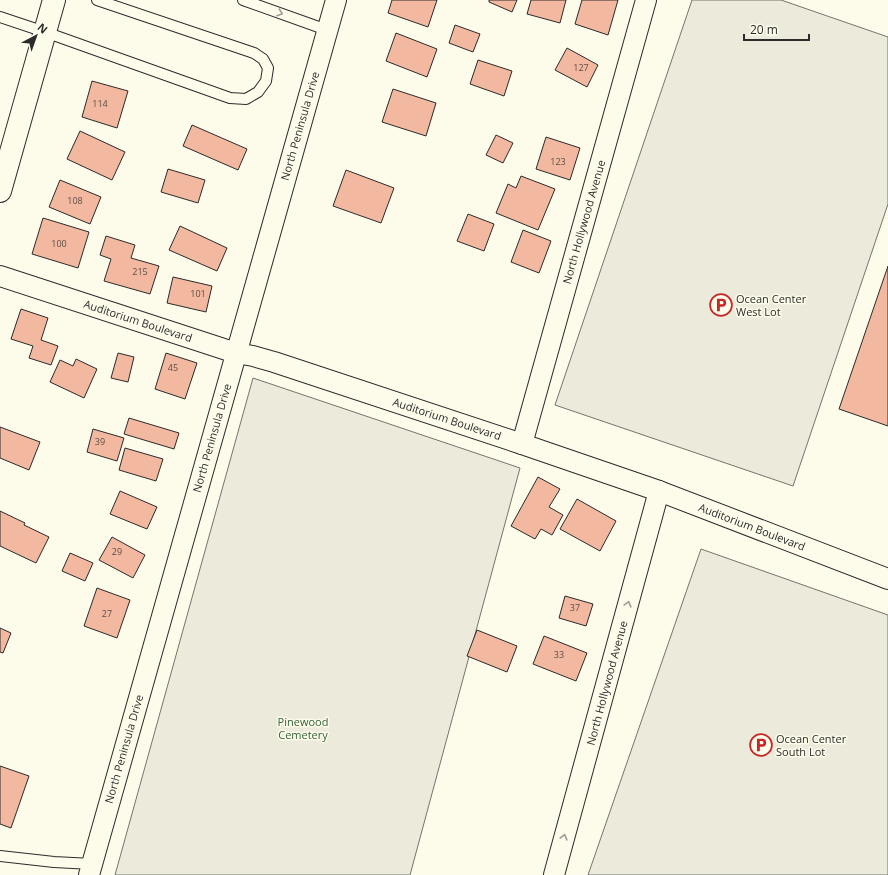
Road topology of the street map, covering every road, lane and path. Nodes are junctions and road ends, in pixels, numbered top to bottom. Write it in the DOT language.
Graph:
graph roads {
  1 [pos="54,0"];
  2 [pos="97,0"];
  3 [pos="243,0"];
  4 [pos="336,0"];
  5 [pos="646,0"];
  6 [pos="0,18"];
  7 [pos="327,30"];
  8 [pos="45,32"];
  9 [pos="0,191"];
  10 [pos="0,276"];
  11 [pos="236,353"];
  12 [pos="522,444"];
  13 [pos="659,491"];
  14 [pos="888,579"];
  15 [pos="0,856"];
  16 [pos="90,870"];
  17 [pos="554,875"];
  1 -- 8 [label="street"];
  2 -- 8 [label="lane"];
  3 -- 7 [label="lane, one-way"];
  4 -- 7 [label="street, North Peninsula Drive"];
  5 -- 12 [label="street, North Hollywood Avenue"];
  6 -- 8 [label="lane"];
  7 -- 11 [label="street, North Peninsula Drive"];
  8 -- 9 [label="street"];
  10 -- 11 [label="street, Auditorium Boulevard"];
  11 -- 12 [label="street, Auditorium Boulevard"];
  11 -- 16 [label="street, North Peninsula Drive"];
  12 -- 13 [label="street, Auditorium Boulevard"];
  13 -- 14 [label="street, Auditorium Boulevard"];
  17 -- 13 [label="street, North Hollywood Avenue, one-way"];
  15 -- 16 [label="lane"];
}
